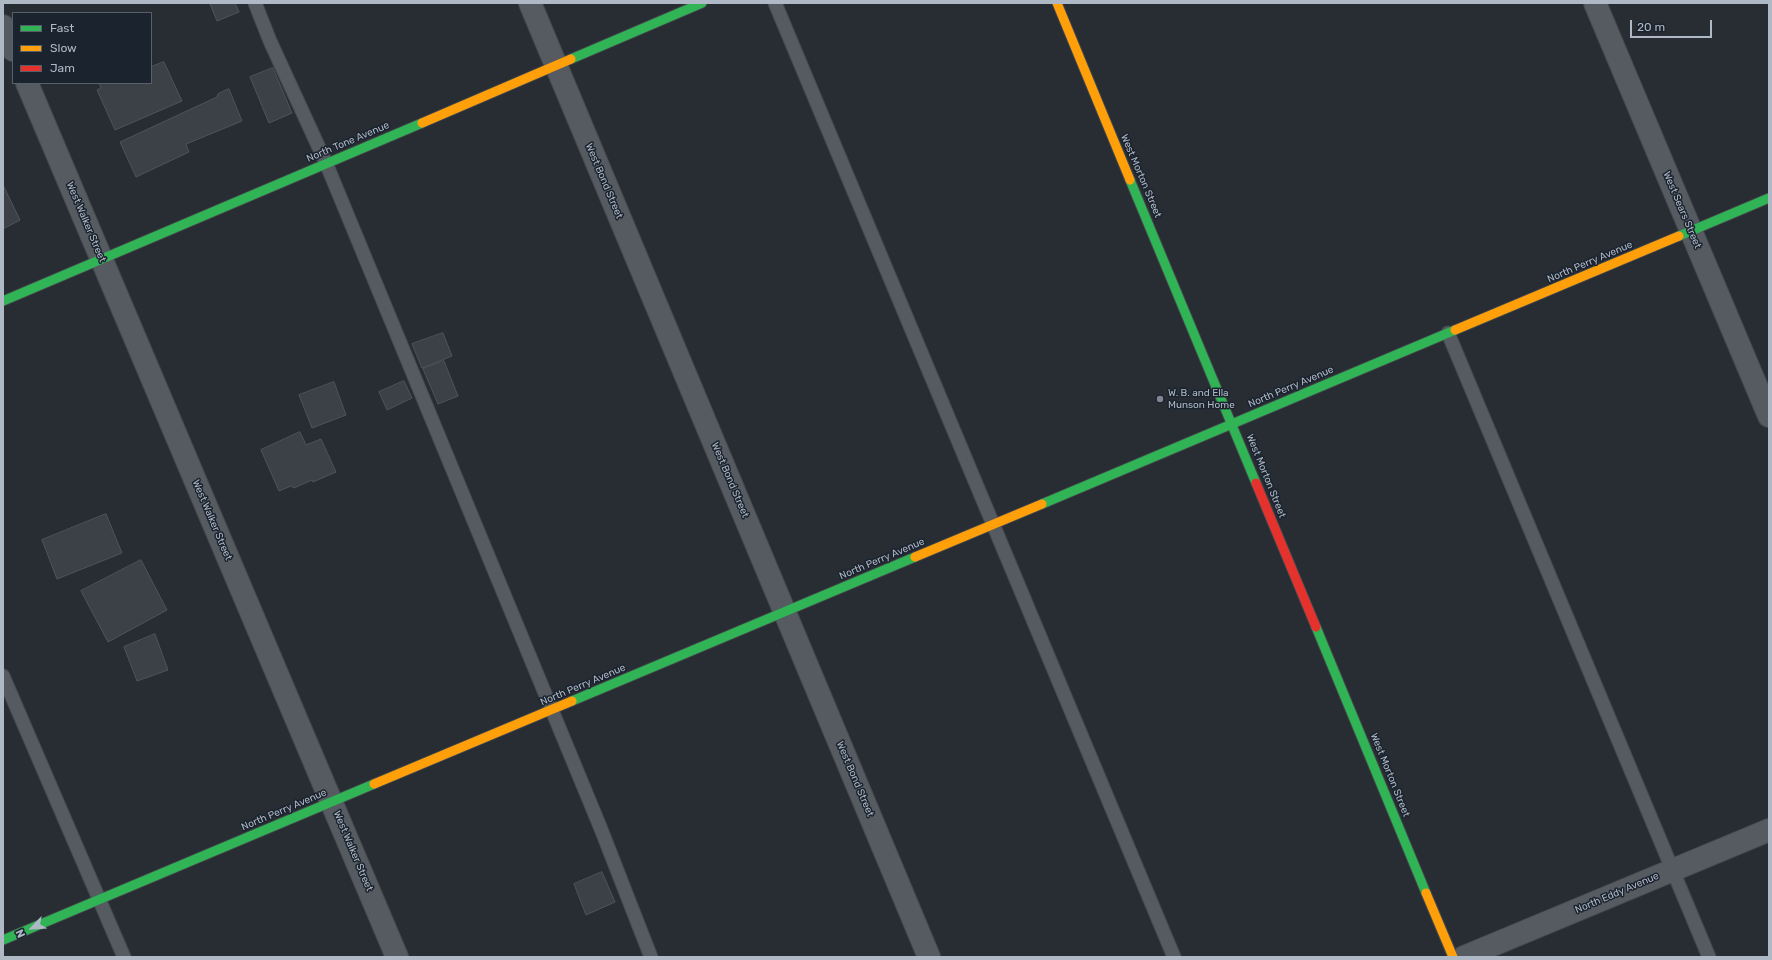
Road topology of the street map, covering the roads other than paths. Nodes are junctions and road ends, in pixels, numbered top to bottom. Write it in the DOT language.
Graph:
graph roads {
  1 [pos="255,3"];
  2 [pos="530,3"];
  3 [pos="702,3"];
  4 [pos="775,3"];
  5 [pos="1057,3"];
  6 [pos="1595,3"];
  7 [pos="3,26"];
  8 [pos="12,48"];
  9 [pos="556,64"];
  10 [pos="27,84"];
  11 [pos="326,163"];
  12 [pos="1769,198"];
  13 [pos="1691,231"];
  14 [pos="102,260"];
  15 [pos="3,301"];
  16 [pos="1448,333"];
  17 [pos="1769,416"];
  18 [pos="1232,424"];
  19 [pos="993,524"];
  20 [pos="785,612"];
  21 [pos="3,676"];
  22 [pos="552,710"];
  23 [pos="332,802"];
  24 [pos="1769,830"];
  25 [pos="1672,870"];
  26 [pos="99,899"];
  27 [pos="3,940"];
  28 [pos="124,957"];
  29 [pos="397,957"];
  30 [pos="651,957"];
  31 [pos="929,957"];
  32 [pos="1174,957"];
  33 [pos="1453,957"];
  34 [pos="1464,957"];
  35 [pos="1709,957"];
  1 -- 11 [label="lane"];
  2 -- 9 [label="street, West Bond Street"];
  3 -- 9 [label="street, North Tone Avenue"];
  4 -- 19 [label="lane"];
  5 -- 18 [label="street, West Morton Street"];
  6 -- 13 [label="street, West Sears Street"];
  7 -- 8 [label="street"];
  9 -- 11 [label="street, North Tone Avenue"];
  9 -- 20 [label="street, West Bond Street"];
  10 -- 14 [label="street, West Walker Street"];
  11 -- 14 [label="street, North Tone Avenue"];
  11 -- 22 [label="lane"];
  12 -- 13 [label="street, North Perry Avenue"];
  13 -- 16 [label="street, North Perry Avenue"];
  13 -- 17 [label="street, West Sears Street"];
  14 -- 15 [label="street, North Tone Avenue"];
  14 -- 23 [label="street, West Walker Street"];
  16 -- 18 [label="street, North Perry Avenue"];
  16 -- 25 [label="lane"];
  18 -- 19 [label="street, North Perry Avenue"];
  18 -- 33 [label="street, West Morton Street"];
  19 -- 20 [label="street, North Perry Avenue"];
  19 -- 32 [label="lane"];
  20 -- 22 [label="street, North Perry Avenue"];
  20 -- 31 [label="street, West Bond Street"];
  21 -- 26 [label="lane"];
  22 -- 23 [label="street, North Perry Avenue"];
  22 -- 30 [label="lane"];
  23 -- 26 [label="street, North Perry Avenue"];
  23 -- 29 [label="street, West Walker Street"];
  24 -- 25 [label="street, North Eddy Avenue"];
  25 -- 34 [label="street, North Eddy Avenue"];
  25 -- 35 [label="lane"];
  26 -- 27 [label="street, North Perry Avenue"];
  26 -- 28 [label="lane"];
}
